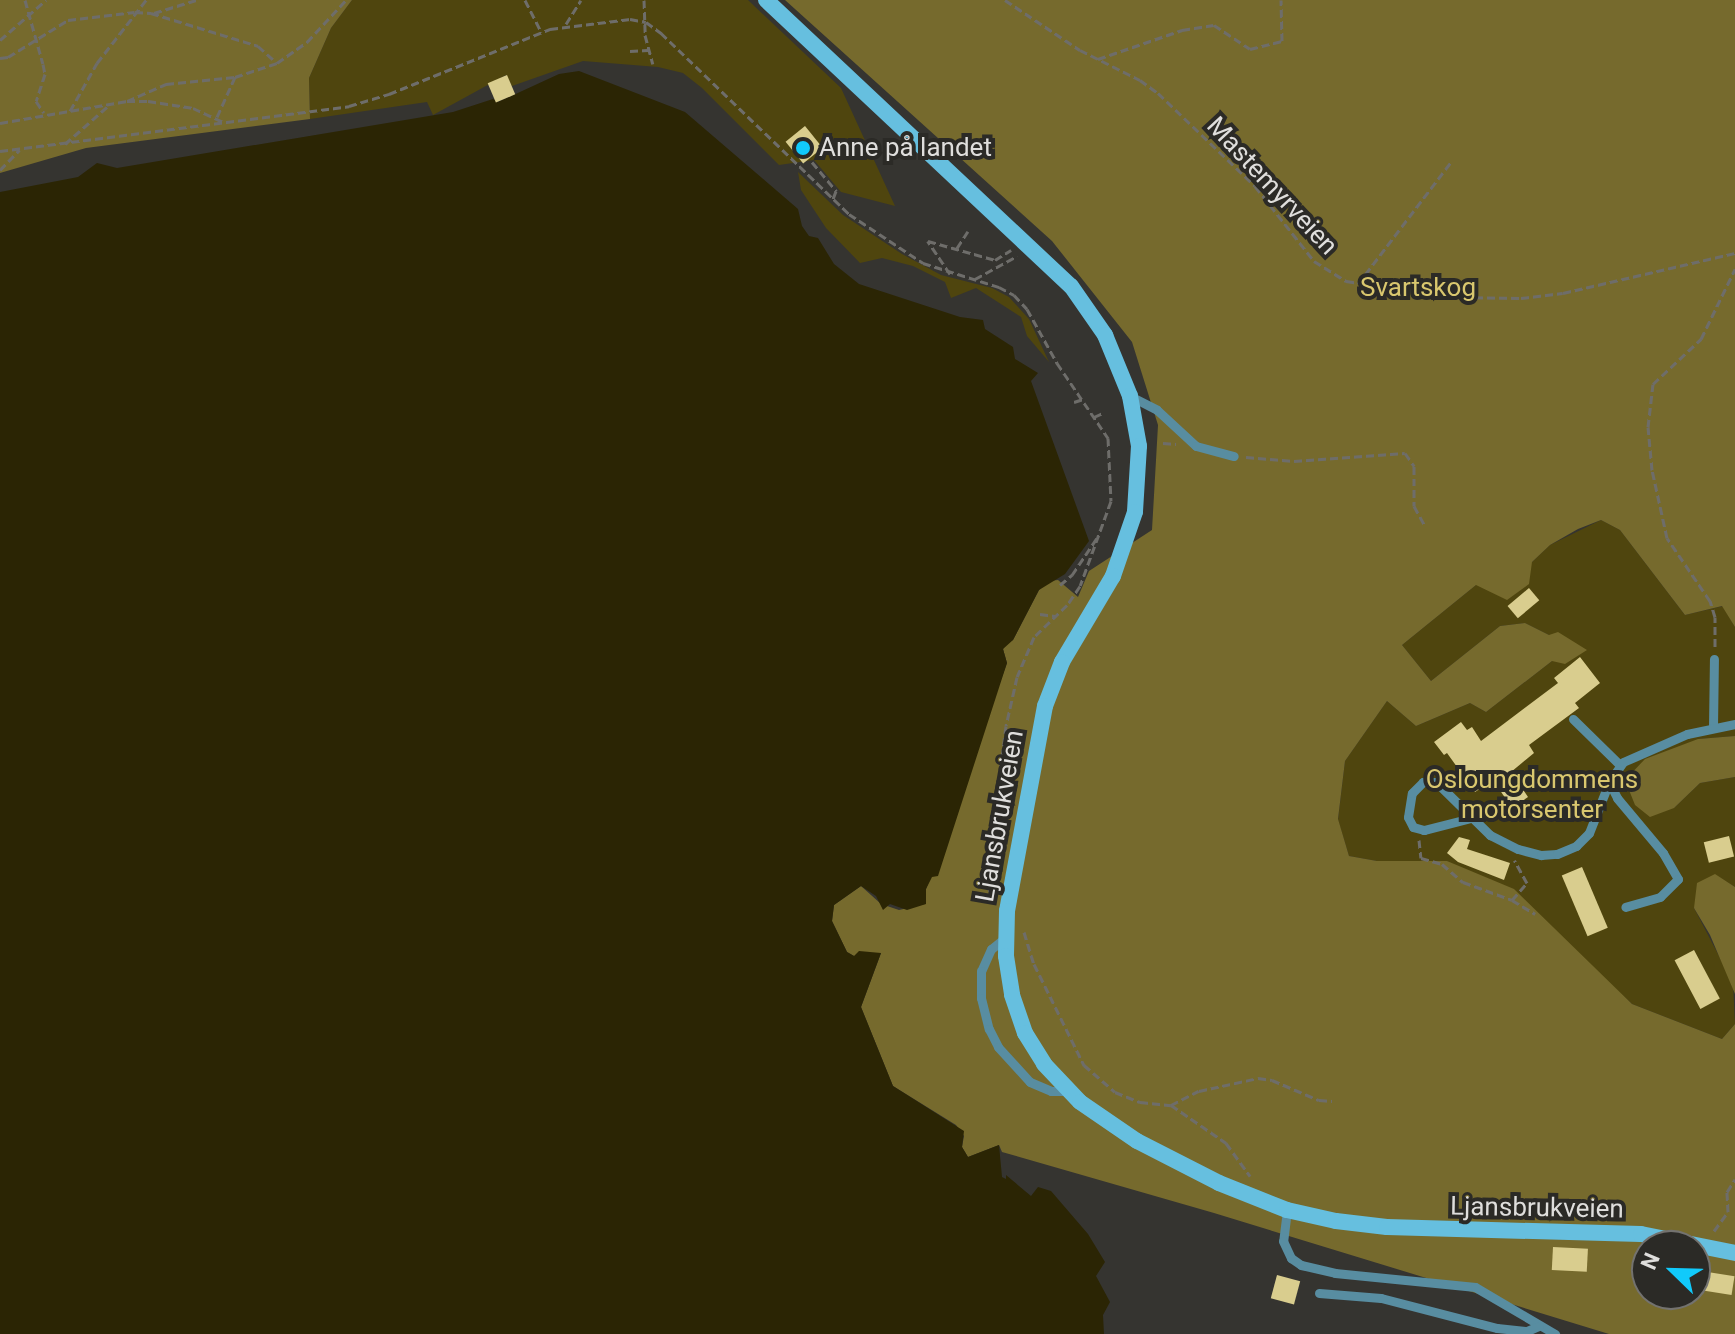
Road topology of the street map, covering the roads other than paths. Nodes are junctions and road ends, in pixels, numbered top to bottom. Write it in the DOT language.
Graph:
graph roads {
  1 [pos="766,0"];
  2 [pos="1130,396"];
  3 [pos="1234,456"];
  4 [pos="1714,659"];
  5 [pos="1573,719"];
  6 [pos="1735,724"];
  7 [pos="1713,727"];
  8 [pos="1620,765"];
  9 [pos="1609,782"];
  10 [pos="1471,818"];
  11 [pos="1625,907"];
  12 [pos="1006,937"];
  13 [pos="1067,1091"];
  14 [pos="1287,1210"];
  15 [pos="1735,1253"];
  16 [pos="1319,1293"];
  17 [pos="1539,1326"];
  18 [pos="1555,1334"];
  1 -- 2 [label="main road, Ljansbrukveien"];
  2 -- 3 [label="lane"];
  2 -- 12 [label="main road, Ljansbrukveien"];
  4 -- 7 [label="lane"];
  5 -- 8 [label="lane"];
  6 -- 7 [label="lane"];
  7 -- 8 [label="lane"];
  8 -- 9 [label="lane"];
  9 -- 10 [label="lane"];
  9 -- 11 [label="lane"];
  10 -- 10 [label="lane"];
  12 -- 13 [label="main road, Ljansbrukveien"];
  12 -- 13 [label="lane"];
  13 -- 14 [label="main road, Ljansbrukveien"];
  14 -- 15 [label="main road, Ljansbrukveien"];
  14 -- 17 [label="lane"];
  16 -- 17 [label="lane"];
  17 -- 18 [label="lane"];
}
